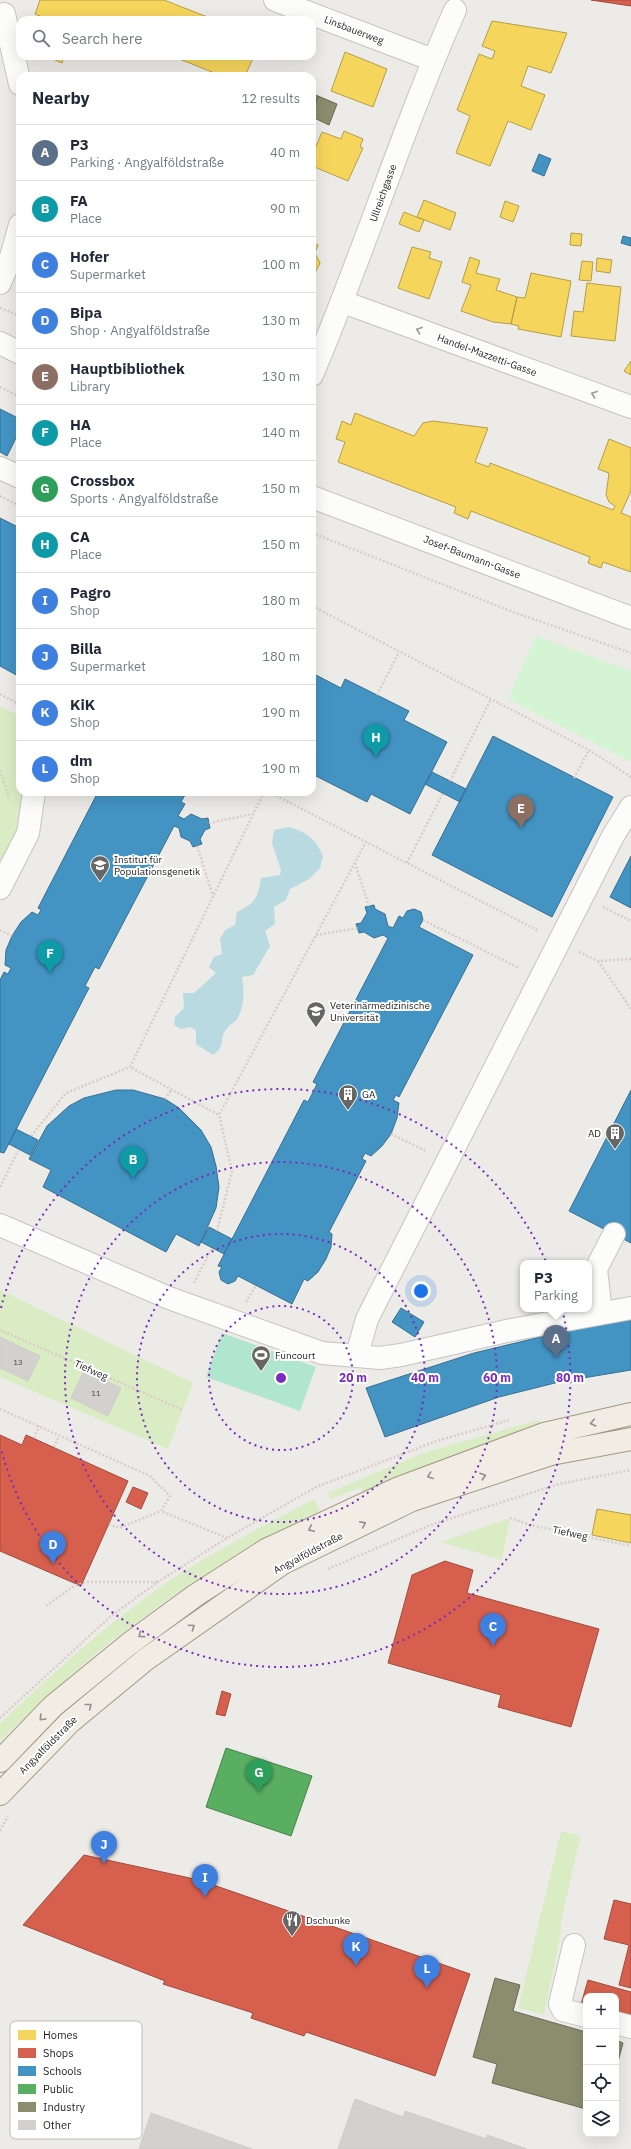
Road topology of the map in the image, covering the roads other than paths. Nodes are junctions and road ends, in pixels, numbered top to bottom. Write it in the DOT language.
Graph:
graph roads {
  1 [pos="275,0"];
  2 [pos="455,10"];
  3 [pos="4,14"];
  4 [pos="433,60"];
  5 [pos="17,72"];
  6 [pos="16,239"];
  7 [pos="0,283"];
  8 [pos="343,302"];
  9 [pos="0,343"];
  10 [pos="16,351"];
  11 [pos="316,366"];
  12 [pos="631,407"];
  13 [pos="0,468"];
  14 [pos="16,475"];
  15 [pos="316,499"];
  16 [pos="631,618"];
  17 [pos="33,796"];
  18 [pos="631,807"];
  19 [pos="2,879"];
  20 [pos="0,1225"];
  21 [pos="614,1234"];
  22 [pos="631,1308"];
  23 [pos="601,1313"];
  24 [pos="357,1355"];
  25 [pos="631,1414"];
  26 [pos="631,1439"];
  27 [pos="0,1761"];
  28 [pos="3,1797"];
  29 [pos="574,1945"];
  30 [pos="583,2015"];
  31 [pos="619,2024"];
  32 [pos="631,2027"];
  1 -- 4 [label="street, Linsbauerweg"];
  2 -- 4 [label="street, Ullreichgasse"];
  3 -- 5 [label="street"];
  4 -- 8 [label="street, Ullreichgasse"];
  6 -- 7 [label="street"];
  8 -- 11 [label="street, Ullreichgasse"];
  12 -- 8 [label="street, Handel-Mazzetti-Gasse, one-way"];
  9 -- 10 [label="street"];
  13 -- 14 [label="street"];
  15 -- 16 [label="street, Josef-Baumann-Gasse"];
  17 -- 19 [label="street"];
  18 -- 24 [label="street"];
  20 -- 24 [label="street"];
  21 -- 23 [label="street"];
  22 -- 23 [label="street"];
  23 -- 24 [label="street"];
  25 -- 27 [label="main road, Angyalföldstraße, one-way"];
  28 -- 26 [label="main road, Angyalföldstraße, one-way"];
  29 -- 30 [label="street"];
  31 -- 32 [label="street"];
}
